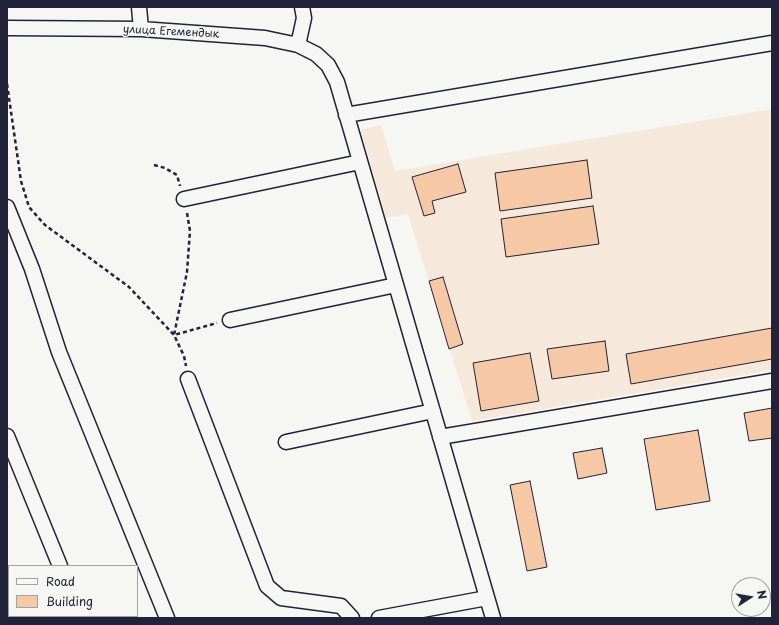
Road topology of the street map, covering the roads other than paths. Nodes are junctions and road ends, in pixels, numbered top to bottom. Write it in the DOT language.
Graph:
graph roads {
  1 [pos="140,7"];
  2 [pos="302,7"];
  3 [pos="7,28"];
  4 [pos="141,29"];
  5 [pos="772,43"];
  6 [pos="298,45"];
  7 [pos="346,114"];
  8 [pos="360,162"];
  9 [pos="184,199"];
  10 [pos="7,207"];
  11 [pos="396,285"];
  12 [pos="230,320"];
  13 [pos="188,379"];
  14 [pos="772,381"];
  15 [pos="433,411"];
  16 [pos="7,436"];
  17 [pos="440,437"];
  18 [pos="286,442"];
  19 [pos="60,565"];
  20 [pos="487,598"];
  21 [pos="167,618"];
  22 [pos="352,618"];
  23 [pos="379,618"];
  24 [pos="493,618"];
  1 -- 4 [label="street"];
  2 -- 6 [label="street"];
  3 -- 4 [label="street, улица Егемендык"];
  4 -- 6 [label="street, улица Егемендык"];
  5 -- 7 [label="street"];
  6 -- 7 [label="street, улица Егемендык"];
  7 -- 8 [label="street"];
  8 -- 9 [label="street"];
  8 -- 11 [label="street"];
  10 -- 21 [label="street"];
  11 -- 12 [label="street"];
  11 -- 15 [label="street"];
  13 -- 22 [label="street"];
  14 -- 17 [label="street"];
  15 -- 17 [label="street"];
  15 -- 18 [label="street"];
  16 -- 19 [label="street"];
  17 -- 20 [label="street"];
  20 -- 23 [label="street"];
  20 -- 24 [label="street"];
}
